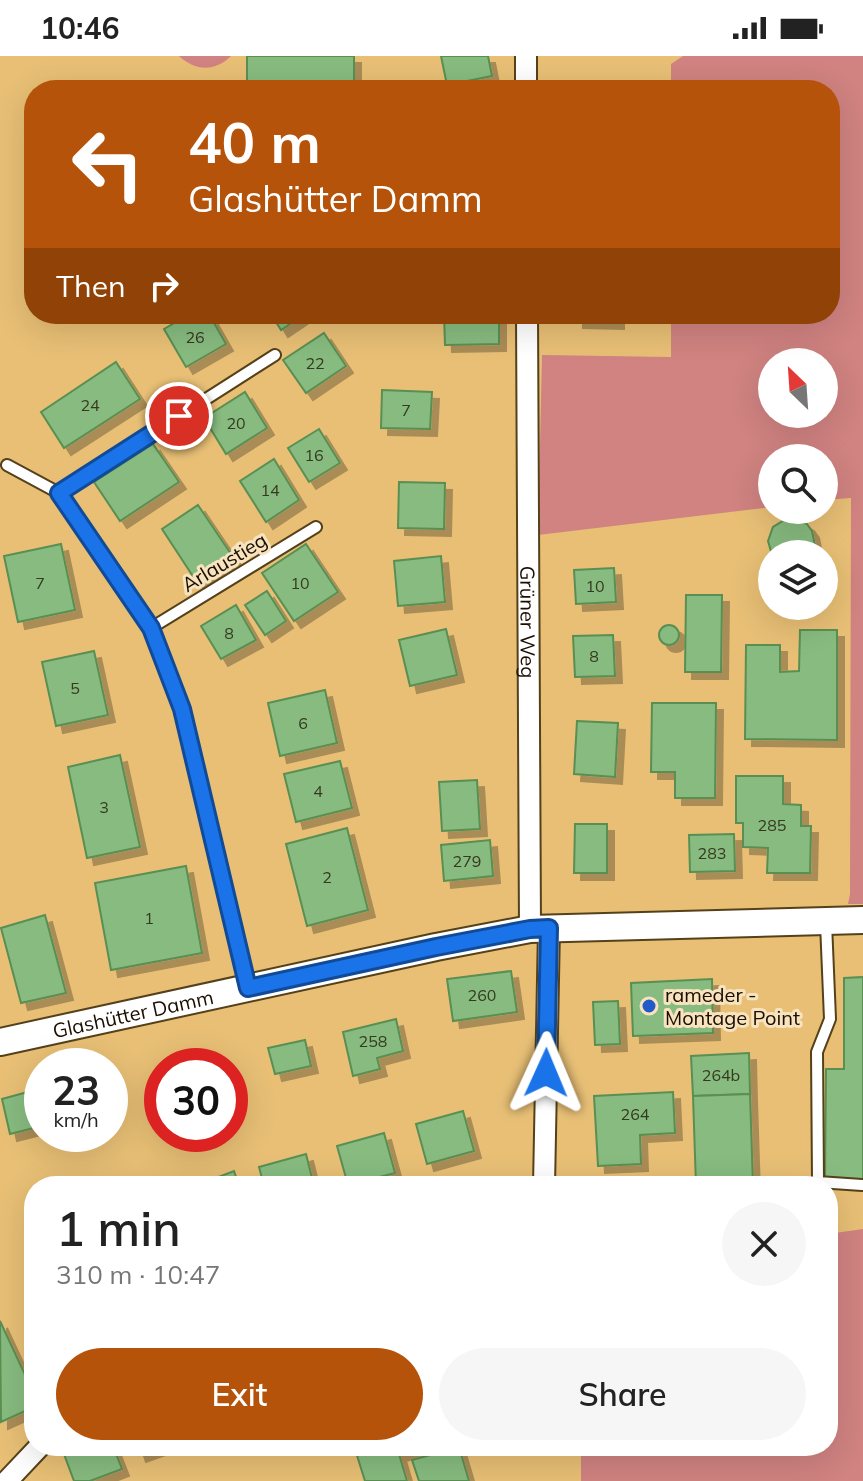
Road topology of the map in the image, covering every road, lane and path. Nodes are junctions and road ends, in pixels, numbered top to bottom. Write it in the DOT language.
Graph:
graph roads {
  1 [pos="526,56"];
  2 [pos="526,80"];
  3 [pos="527,324"];
  4 [pos="275,355"];
  5 [pos="7,465"];
  6 [pos="59,493"];
  7 [pos="316,527"];
  8 [pos="151,628"];
  9 [pos="863,920"];
  10 [pos="826,921"];
  11 [pos="540,928"];
  12 [pos="248,988"];
  13 [pos="0,1042"];
  14 [pos="544,1176"];
  15 [pos="818,1176"];
  16 [pos="838,1183"];
  17 [pos="862,1185"];
  18 [pos="31,1456"];
  19 [pos="7,1481"];
  1 -- 2 [label="street"];
  3 -- 11 [label="street, Grüner Weg"];
  4 -- 6 [label="lane"];
  5 -- 6 [label="lane"];
  6 -- 8 [label="lane"];
  7 -- 8 [label="lane, Arlaustieg"];
  8 -- 12 [label="lane"];
  9 -- 10 [label="street, Glashütter Damm"];
  10 -- 11 [label="street, Glashütter Damm"];
  10 -- 15 [label="lane"];
  11 -- 12 [label="street, Glashütter Damm"];
  11 -- 14 [label="street"];
  12 -- 13 [label="street, Glashütter Damm"];
  16 -- 17 [label="lane"];
  18 -- 19 [label="street"];
}
